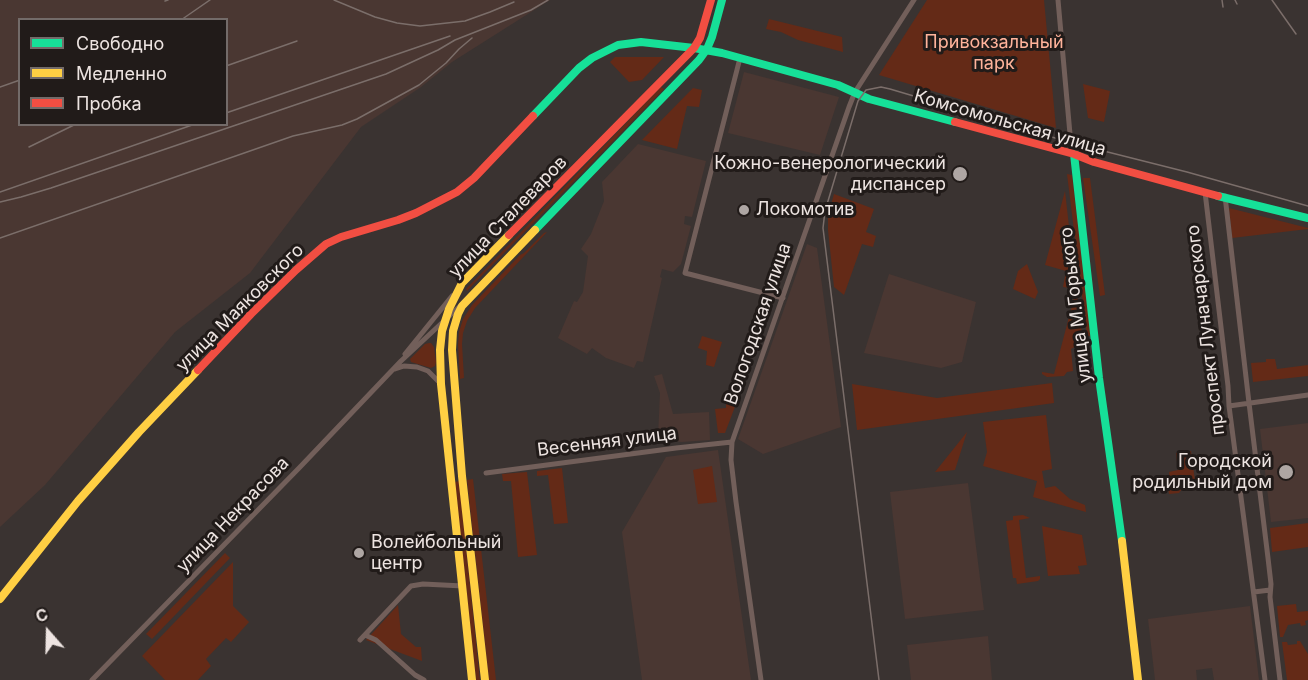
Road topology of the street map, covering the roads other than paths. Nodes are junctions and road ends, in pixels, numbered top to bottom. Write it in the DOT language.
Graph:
graph roads {
  1 [pos="711,0"];
  2 [pos="722,0"];
  3 [pos="914,0"];
  4 [pos="1058,0"];
  5 [pos="694,48"];
  6 [pos="707,50"];
  7 [pos="740,58"];
  8 [pos="855,92"];
  9 [pos="1074,154"];
  10 [pos="1205,192"];
  11 [pos="1226,196"];
  12 [pos="1308,218"];
  13 [pos="462,283"];
  14 [pos="473,294"];
  15 [pos="783,298"];
  16 [pos="445,319"];
  17 [pos="393,369"];
  18 [pos="441,384"];
  19 [pos="1308,395"];
  20 [pos="1249,403"];
  21 [pos="1229,406"];
  22 [pos="732,442"];
  23 [pos="486,473"];
  24 [pos="463,586"];
  25 [pos="1270,590"];
  26 [pos="1254,592"];
  27 [pos="0,599"];
  28 [pos="365,634"];
  29 [pos="360,640"];
  30 [pos="92,680"];
  31 [pos="424,680"];
  32 [pos="472,680"];
  33 [pos="485,680"];
  34 [pos="761,680"];
  35 [pos="1138,680"];
  36 [pos="1265,680"];
  37 [pos="1280,680"];
  1 -- 5 [label="main road, улица Сталеваров"];
  2 -- 6 [label="main road, улица Сталеваров"];
  3 -- 8 [label="street, Вологодская улица"];
  4 -- 9 [label="street, улица М.Горького"];
  5 -- 6 [label="main road, улица Маяковского"];
  5 -- 13 [label="main road, улица Сталеваров"];
  5 -- 27 [label="main road, улица Маяковского"];
  6 -- 7 [label="main road, Комсомольская улица"];
  6 -- 14 [label="main road, улица Сталеваров"];
  7 -- 8 [label="main road, Комсомольская улица"];
  7 -- 15 [label="street"];
  8 -- 9 [label="main road, Комсомольская улица"];
  8 -- 15 [label="street, Вологодская улица"];
  9 -- 10 [label="main road, Комсомольская улица"];
  9 -- 35 [label="main road, улица М.Горького"];
  10 -- 11 [label="main road, Комсомольская улица"];
  10 -- 21 [label="street, проспект Луначарского"];
  11 -- 12 [label="main road, Комсомольская улица"];
  11 -- 20 [label="street, проспект Луначарского"];
  13 -- 16 [label="main road, улица Сталеваров"];
  13 -- 17 [label="street"];
  14 -- 16 [label="street"];
  14 -- 33 [label="main road, улица Сталеваров"];
  15 -- 22 [label="street, Вологодская улица"];
  16 -- 17 [label="street"];
  16 -- 18 [label="main road, улица Сталеваров"];
  17 -- 18 [label="street"];
  17 -- 30 [label="street, улица Некрасова"];
  18 -- 24 [label="main road, улица Сталеваров"];
  19 -- 20 [label="street"];
  20 -- 21 [label="street"];
  20 -- 25 [label="street, проспект Луначарского"];
  21 -- 26 [label="street, проспект Луначарского"];
  22 -- 23 [label="street, Весенняя улица"];
  22 -- 34 [label="street, Вологодская улица"];
  24 -- 28 [label="street"];
  24 -- 32 [label="main road, улица Сталеваров"];
  25 -- 26 [label="street"];
  25 -- 37 [label="street, проспект Луначарского"];
  26 -- 36 [label="street, проспект Луначарского"];
  28 -- 29 [label="street"];
  28 -- 31 [label="street"];
}
